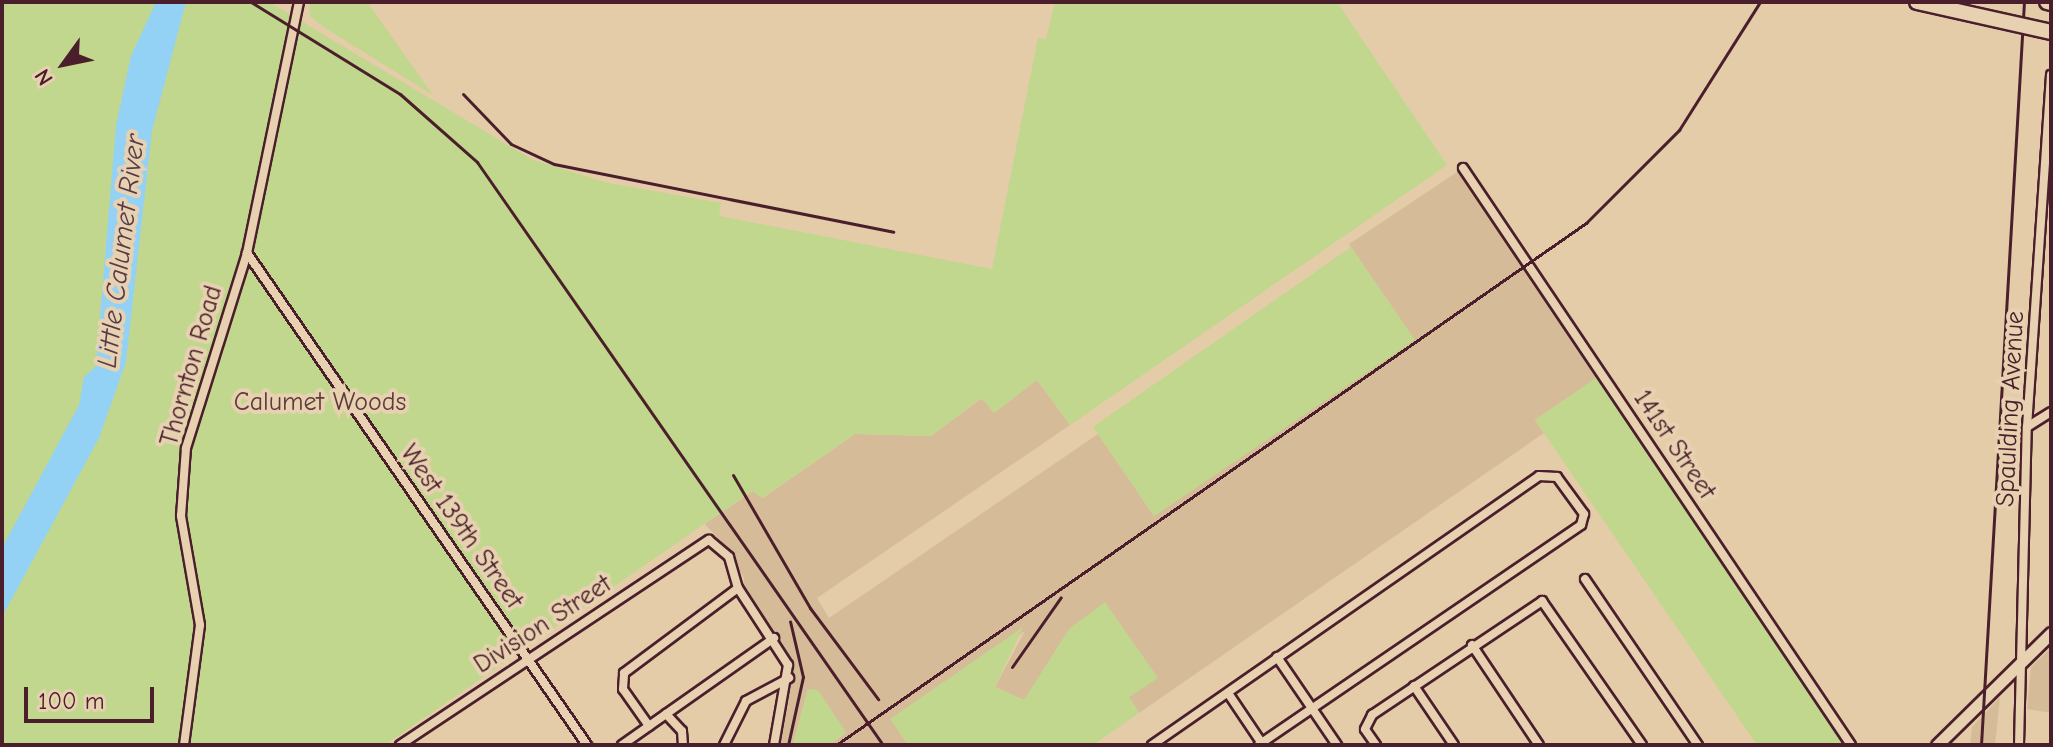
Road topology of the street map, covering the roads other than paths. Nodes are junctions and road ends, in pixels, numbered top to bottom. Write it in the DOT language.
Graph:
graph roads {
  1 [pos="299,2"];
  2 [pos="1917,2"];
  3 [pos="2051,32"];
  4 [pos="2051,75"];
  5 [pos="1463,168"];
  6 [pos="247,253"];
  7 [pos="2051,412"];
  8 [pos="2027,427"];
  9 [pos="1585,579"];
  10 [pos="738,588"];
  11 [pos="2051,633"];
  12 [pos="774,638"];
  13 [pos="1472,645"];
  14 [pos="1277,657"];
  15 [pos="527,658"];
  16 [pos="2023,660"];
  17 [pos="789,678"];
  18 [pos="1414,686"];
  19 [pos="1228,693"];
  20 [pos="1311,710"];
  21 [pos="666,714"];
  22 [pos="649,726"];
  23 [pos="1262,744"];
  24 [pos="184,745"];
  25 [pos="400,745"];
  26 [pos="587,745"];
  27 [pos="622,745"];
  28 [pos="683,745"];
  29 [pos="724,745"];
  30 [pos="774,745"];
  31 [pos="1152,745"];
  32 [pos="1337,745"];
  33 [pos="1376,745"];
  34 [pos="1454,745"];
  35 [pos="1539,745"];
  36 [pos="1642,745"];
  37 [pos="1698,745"];
  38 [pos="1851,745"];
  39 [pos="1937,745"];
  40 [pos="2019,745"];
  1 -- 6 [label="street, Thornton Road"];
  2 -- 3 [label="highway, bridge"];
  4 -- 8 [label="street, Spaulding Avenue"];
  5 -- 38 [label="street, 141st Street"];
  6 -- 15 [label="street, West 139th Street"];
  6 -- 24 [label="street, Thornton Road"];
  7 -- 8 [label="street"];
  8 -- 16 [label="street, Spaulding Avenue"];
  9 -- 37 [label="street"];
  10 -- 12 [label="street"];
  10 -- 15 [label="street, Division Street"];
  10 -- 22 [label="street"];
  11 -- 16 [label="main road"];
  12 -- 17 [label="street"];
  12 -- 21 [label="street"];
  13 -- 18 [label="street"];
  13 -- 35 [label="street"];
  13 -- 36 [label="street"];
  14 -- 19 [label="street"];
  14 -- 20 [label="street"];
  14 -- 20 [label="street"];
  15 -- 25 [label="street, Division Street"];
  15 -- 26 [label="street, West 139th Street"];
  16 -- 39 [label="main road"];
  16 -- 40 [label="street, Spaulding Avenue"];
  17 -- 29 [label="street"];
  17 -- 30 [label="street"];
  18 -- 33 [label="street"];
  18 -- 34 [label="street"];
  19 -- 23 [label="street"];
  19 -- 31 [label="street"];
  20 -- 23 [label="street"];
  20 -- 32 [label="street"];
  21 -- 22 [label="street"];
  21 -- 28 [label="street"];
  22 -- 27 [label="street"];
}
